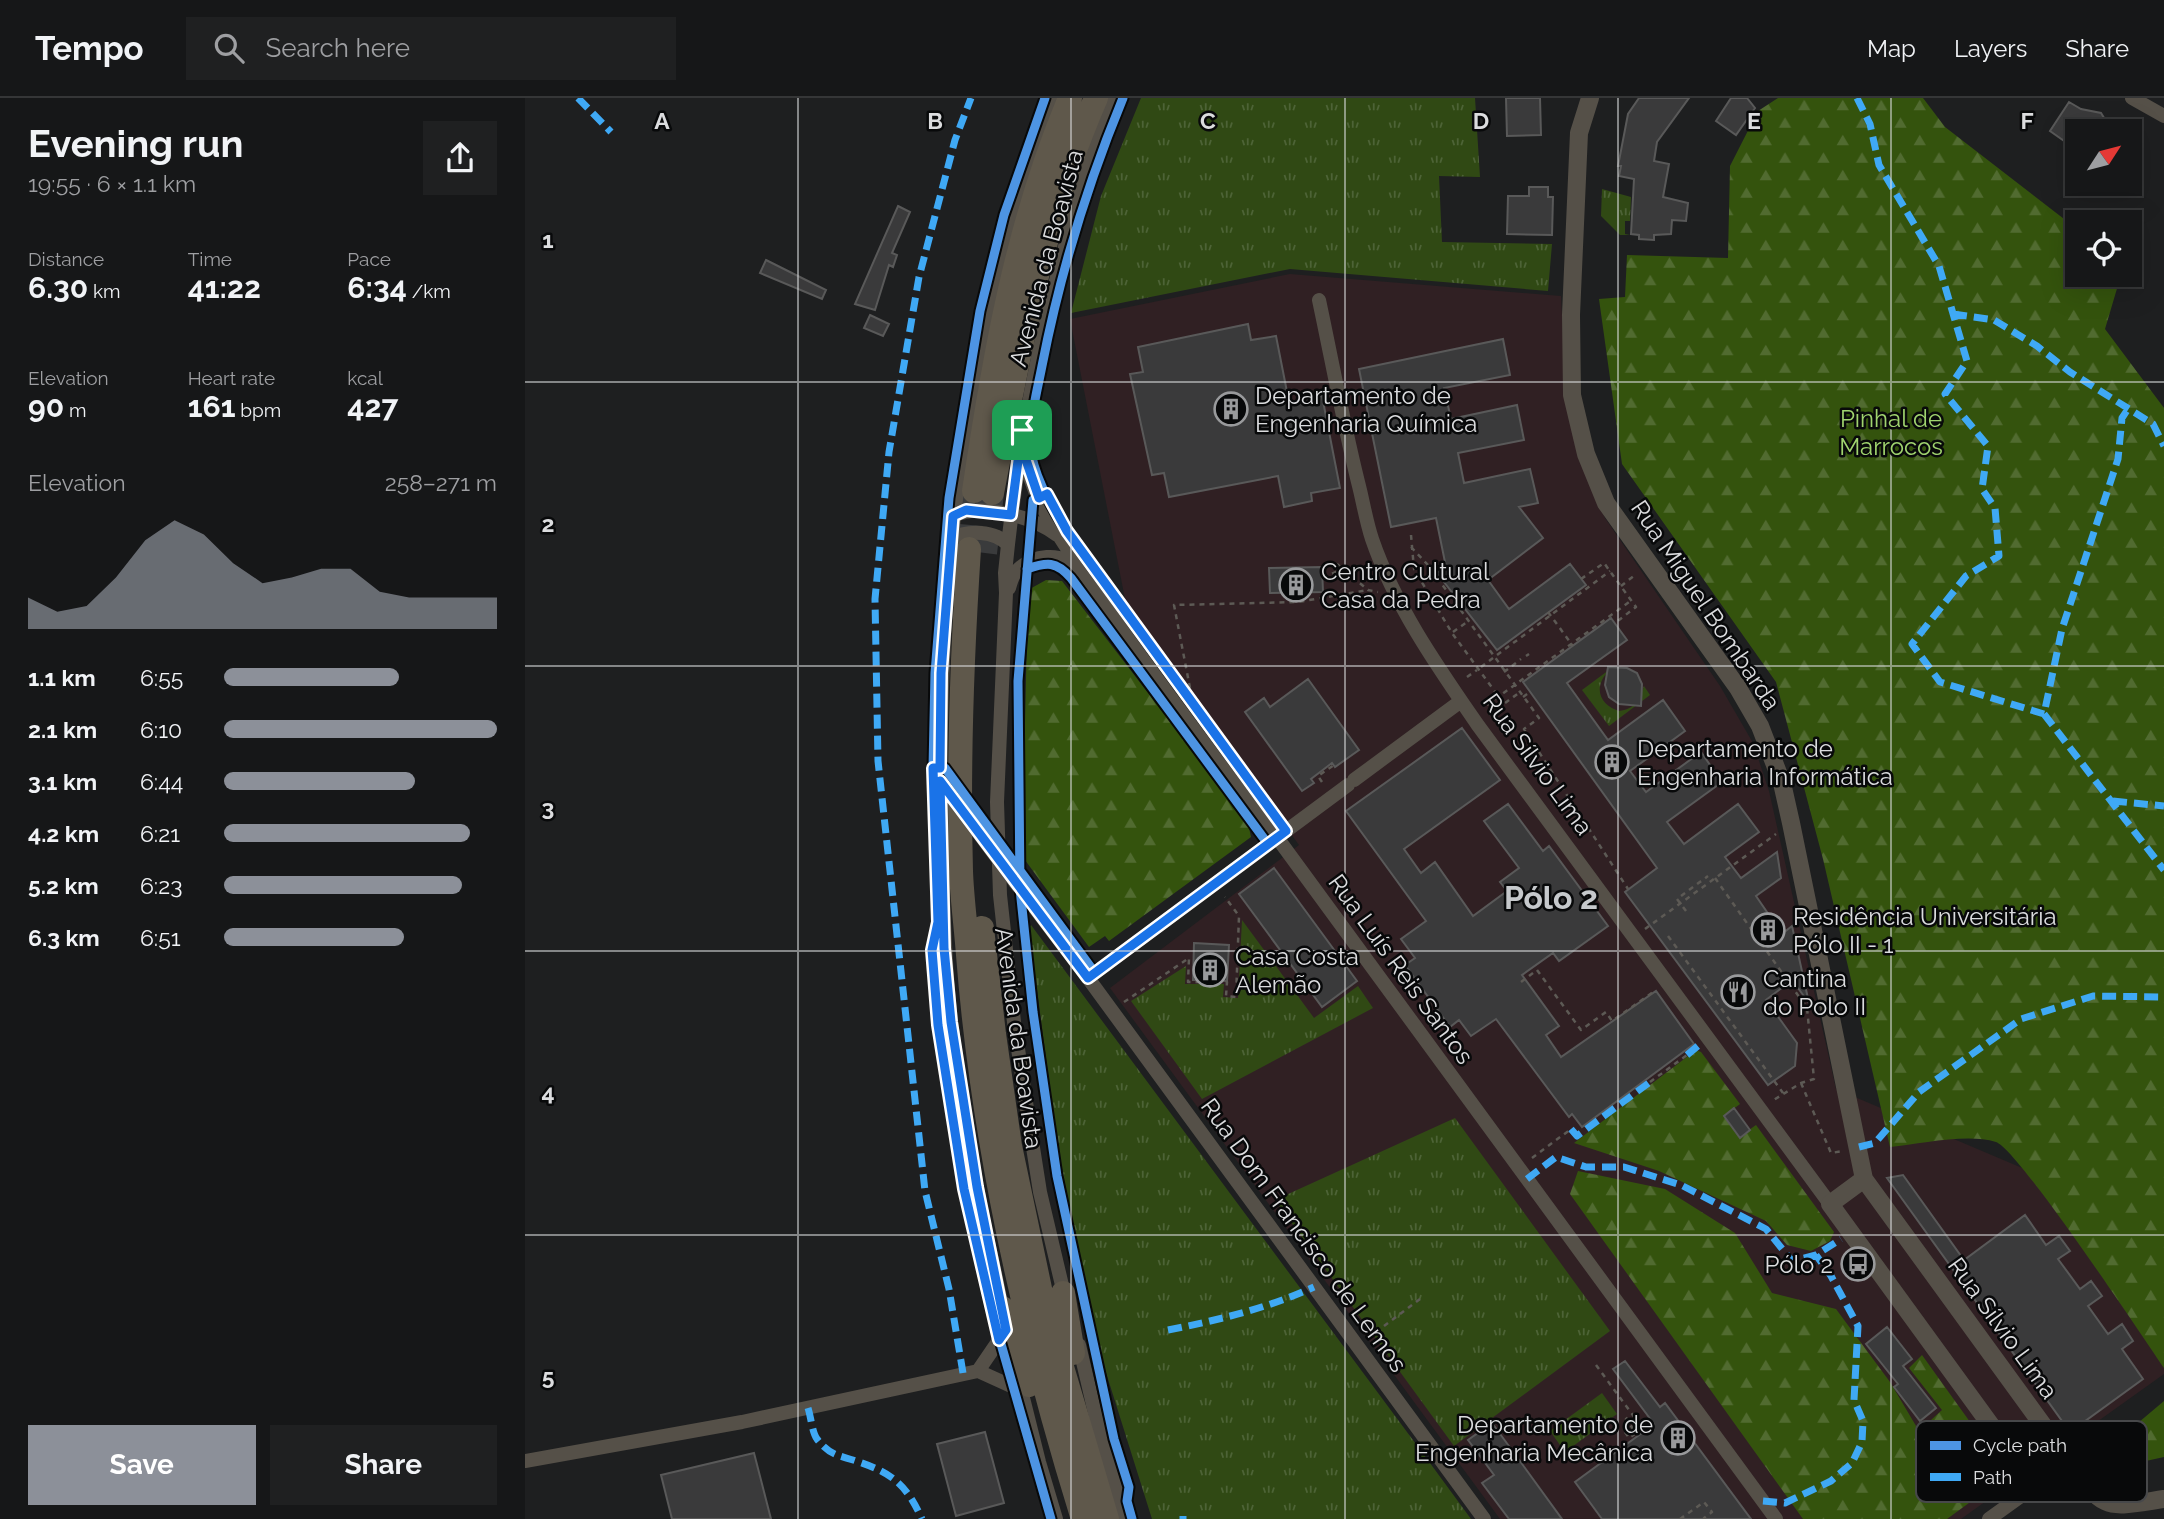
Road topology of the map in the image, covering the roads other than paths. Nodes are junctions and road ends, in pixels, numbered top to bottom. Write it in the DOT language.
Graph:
graph roads {
  1 [pos="1051,98"];
  2 [pos="1070,98"];
  3 [pos="1096,98"];
  4 [pos="1113,98"];
  5 [pos="1590,98"];
  6 [pos="2132,98"];
  7 [pos="2164,116"];
  8 [pos="1319,300"];
  9 [pos="1022,430"];
  10 [pos="1011,515"];
  11 [pos="953,516"];
  12 [pos="1060,537"];
  13 [pos="978,547"];
  14 [pos="1093,586"];
  15 [pos="1006,593"];
  16 [pos="1461,701"];
  17 [pos="940,781"];
  18 [pos="1277,838"];
  19 [pos="1088,978"];
  20 [pos="1864,1179"];
  21 [pos="1830,1204"];
  22 [pos="1063,1293"];
  23 [pos="1004,1319"];
  24 [pos="978,1371"];
  25 [pos="1022,1391"];
  26 [pos="1988,1421"];
  27 [pos="2040,1421"];
  28 [pos="1075,1451"];
  29 [pos="525,1461"];
  30 [pos="2164,1499"];
  31 [pos="2013,1502"];
  32 [pos="2114,1513"];
  33 [pos="1056,1519"];
  34 [pos="1083,1519"];
  35 [pos="1107,1519"];
  36 [pos="1125,1519"];
  37 [pos="1484,1519"];
  38 [pos="1776,1519"];
  39 [pos="1989,1519"];
  1 -- 11 [label="street, Avenida da Boavista"];
  2 -- 3 [label="highway, Avenida da Boavista"];
  4 -- 9 [label="street, Avenida da Boavista"];
  5 -- 20 [label="street, Rua Miguel Bombarda"];
  6 -- 7 [label="street"];
  8 -- 16 [label="street, Rua Sílvio Lima"];
  9 -- 10 [label="street, Avenida da Boavista"];
  9 -- 12 [label="street, Rua Luís Reis Santos"];
  10 -- 11 [label="street"];
  10 -- 12 [label="street"];
  10 -- 13 [label="street, Avenida da Boavista"];
  11 -- 13 [label="street, Avenida da Boavista"];
  12 -- 14 [label="street, Rua Luís Reis Santos"];
  13 -- 15 [label="street, Avenida da Boavista"];
  13 -- 17 [label="street, Avenida da Boavista"];
  13 -- 28 [label="highway, Avenida da Boavista"];
  14 -- 15 [label="street"];
  14 -- 18 [label="street, Rua Luís Reis Santos"];
  15 -- 22 [label="street, Avenida da Boavista"];
  16 -- 18 [label="street"];
  16 -- 21 [label="street, Rua Sílvio Lima"];
  17 -- 19 [label="street, Rua Dom Francisco de Lemos, bridge"];
  17 -- 23 [label="street, Avenida da Boavista"];
  18 -- 19 [label="street"];
  18 -- 38 [label="street, Rua Luís Reis Santos"];
  19 -- 37 [label="street, Rua Dom Francisco de Lemos"];
  20 -- 21 [label="street"];
  20 -- 27 [label="street, Rua Sílvio Lima"];
  21 -- 26 [label="street, Rua Sílvio Lima"];
  22 -- 28 [label="highway"];
  22 -- 36 [label="street, Avenida da Boavista"];
  23 -- 24 [label="street"];
  23 -- 25 [label="street, Avenida da Boavista"];
  23 -- 28 [label="highway"];
  24 -- 25 [label="street"];
  24 -- 29 [label="street"];
  25 -- 33 [label="street, Avenida da Boavista"];
  28 -- 34 [label="highway, Avenida da Boavista"];
  28 -- 35 [label="highway, Avenida da Boavista"];
  30 -- 32 [label="street"];
  31 -- 39 [label="street"];
}
